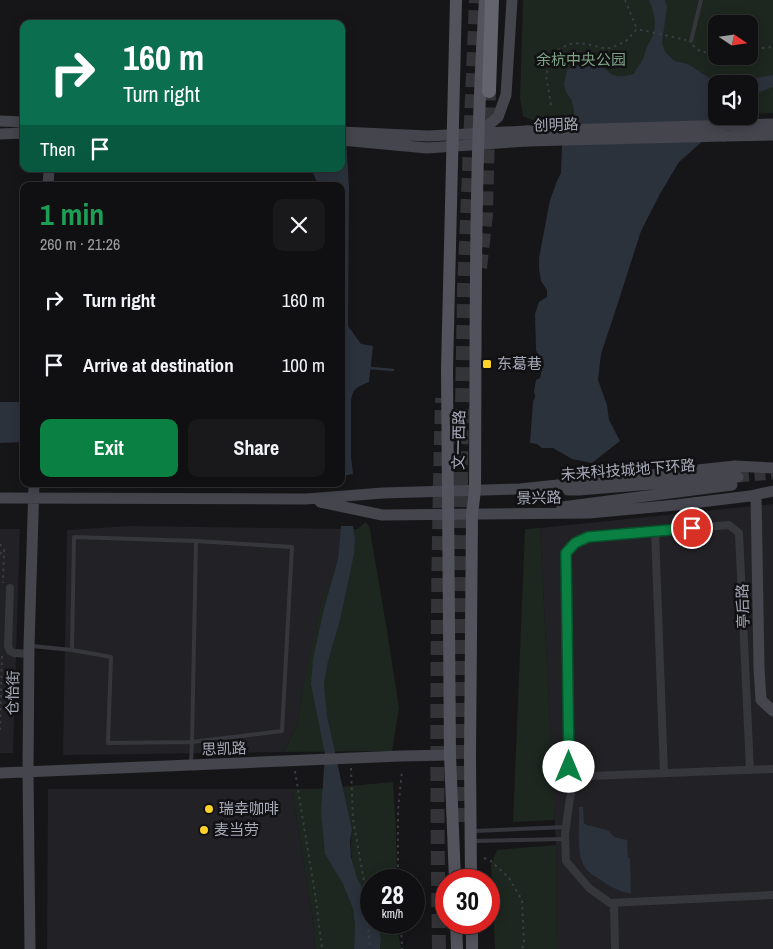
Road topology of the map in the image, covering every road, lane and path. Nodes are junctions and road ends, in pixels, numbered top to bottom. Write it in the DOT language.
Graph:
graph roads {
  1 [pos="456,0"];
  2 [pos="485,0"];
  3 [pos="492,0"];
  4 [pos="512,0"];
  5 [pos="625,0"];
  6 [pos="701,0"];
  7 [pos="637,29"];
  8 [pos="691,41"];
  9 [pos="773,47"];
  10 [pos="758,48"];
  11 [pos="708,52"];
  12 [pos="489,91"];
  13 [pos="551,105"];
  14 [pos="0,121"];
  15 [pos="20,122"];
  16 [pos="773,124"];
  17 [pos="20,133"];
  18 [pos="0,134"];
  19 [pos="526,134"];
  20 [pos="773,135"];
  21 [pos="350,138"];
  22 [pos="479,139"];
  23 [pos="452,140"];
  24 [pos="773,468"];
  25 [pos="34,487"];
  26 [pos="520,489"];
  27 [pos="475,490"];
  28 [pos="448,491"];
  29 [pos="773,491"];
  30 [pos="756,495"];
  31 [pos="0,498"];
  32 [pos="33,498"];
  33 [pos="306,499"];
  34 [pos="523,513"];
  35 [pos="448,514"];
  36 [pos="472,514"];
  37 [pos="655,531"];
  38 [pos="196,541"];
  39 [pos="0,544"];
  40 [pos="4,550"];
  41 [pos="0,554"];
  42 [pos="7,587"];
  43 [pos="29,650"];
  44 [pos="72,650"];
  45 [pos="2,653"];
  46 [pos="773,711"];
  47 [pos="0,730"];
  48 [pos="192,742"];
  49 [pos="450,755"];
  50 [pos="345,759"];
  51 [pos="297,761"];
  52 [pos="191,765"];
  53 [pos="773,769"];
  54 [pos="750,770"];
  55 [pos="402,771"];
  56 [pos="28,772"];
  57 [pos="0,773"];
  58 [pos="664,773"];
  59 [pos="573,786"];
  60 [pos="566,827"];
  61 [pos="470,836"];
  62 [pos="565,839"];
  63 [pos="484,858"];
  64 [pos="398,869"];
  65 [pos="455,869"];
  66 [pos="471,869"];
  67 [pos="773,895"];
  68 [pos="614,903"];
  69 [pos="401,934"];
  70 [pos="456,934"];
  71 [pos="472,934"];
  72 [pos="30,949"];
  73 [pos="322,949"];
  74 [pos="370,949"];
  75 [pos="402,949"];
  76 [pos="457,949"];
  77 [pos="472,949"];
  78 [pos="522,949"];
  79 [pos="615,949"];
  1 -- 23 [label="main road, 文一西路"];
  2 -- 22 [label="main road, 文一西路"];
  3 -- 12 [label="highway"];
  4 -- 22 [label="street"];
  5 -- 7 [label="path"];
  6 -- 8 [label="lane"];
  7 -- 8 [label="path"];
  7 -- 13 [label="path"];
  8 -- 11 [label="path"];
  9 -- 10 [label="path"];
  14 -- 15 [label="street"];
  16 -- 19 [label="street, 创明路, bridge"];
  17 -- 18 [label="street"];
  19 -- 20 [label="street, 创明路, bridge"];
  19 -- 22 [label="street, 创明路"];
  21 -- 23 [label="street, 创明路"];
  22 -- 23 [label="street, 创明路"];
  22 -- 27 [label="main road, 文一西路"];
  23 -- 28 [label="main road, 文一西路"];
  24 -- 26 [label="street, 景兴路"];
  25 -- 32 [label="street, 仓怡街"];
  26 -- 27 [label="street, 景兴路"];
  26 -- 34 [label="street, 未来科技城地下环路"];
  27 -- 28 [label="street, 景兴路"];
  27 -- 36 [label="main road, 文一西路"];
  28 -- 33 [label="street, 景兴路"];
  28 -- 35 [label="main road, 文一西路"];
  29 -- 30 [label="street, 景兴路"];
  30 -- 34 [label="street, 景兴路"];
  30 -- 46 [label="street, 亭后路"];
  31 -- 32 [label="street, 景兴路"];
  32 -- 33 [label="street, 景兴路"];
  32 -- 43 [label="street, 仓怡街"];
  33 -- 35 [label="street, 景兴路"];
  34 -- 36 [label="street, 景兴路"];
  35 -- 36 [label="street, 景兴路"];
  35 -- 49 [label="main road, 文一西路"];
  36 -- 61 [label="main road, 文一西路"];
  37 -- 54 [label="street"];
  37 -- 58 [label="street"];
  37 -- 59 [label="street"];
  38 -- 44 [label="lane"];
  38 -- 48 [label="lane"];
  38 -- 48 [label="lane"];
  39 -- 40 [label="path"];
  40 -- 41 [label="path"];
  40 -- 42 [label="path"];
  42 -- 43 [label="street"];
  43 -- 44 [label="lane"];
  43 -- 56 [label="street, 仓怡街"];
  44 -- 48 [label="lane"];
  45 -- 47 [label="path"];
  48 -- 52 [label="lane"];
  49 -- 50 [label="street, 思凯路"];
  49 -- 65 [label="main road, 文一西路"];
  50 -- 51 [label="street, 思凯路"];
  50 -- 74 [label="path"];
  51 -- 52 [label="street, 思凯路"];
  51 -- 73 [label="path"];
  52 -- 56 [label="street, 思凯路"];
  53 -- 54 [label="street"];
  54 -- 58 [label="street"];
  55 -- 64 [label="path"];
  56 -- 57 [label="street, 思凯路"];
  56 -- 72 [label="street, 仓怡街"];
  58 -- 59 [label="street"];
  59 -- 60 [label="street"];
  60 -- 61 [label="lane"];
  60 -- 62 [label="street"];
  61 -- 62 [label="lane"];
  61 -- 66 [label="main road, 文一西路"];
  62 -- 68 [label="street"];
  63 -- 78 [label="path"];
  67 -- 68 [label="street"];
  68 -- 79 [label="street"];
  69 -- 75 [label="path"];
  70 -- 76 [label="main road"];
  71 -- 77 [label="main road"];
}
